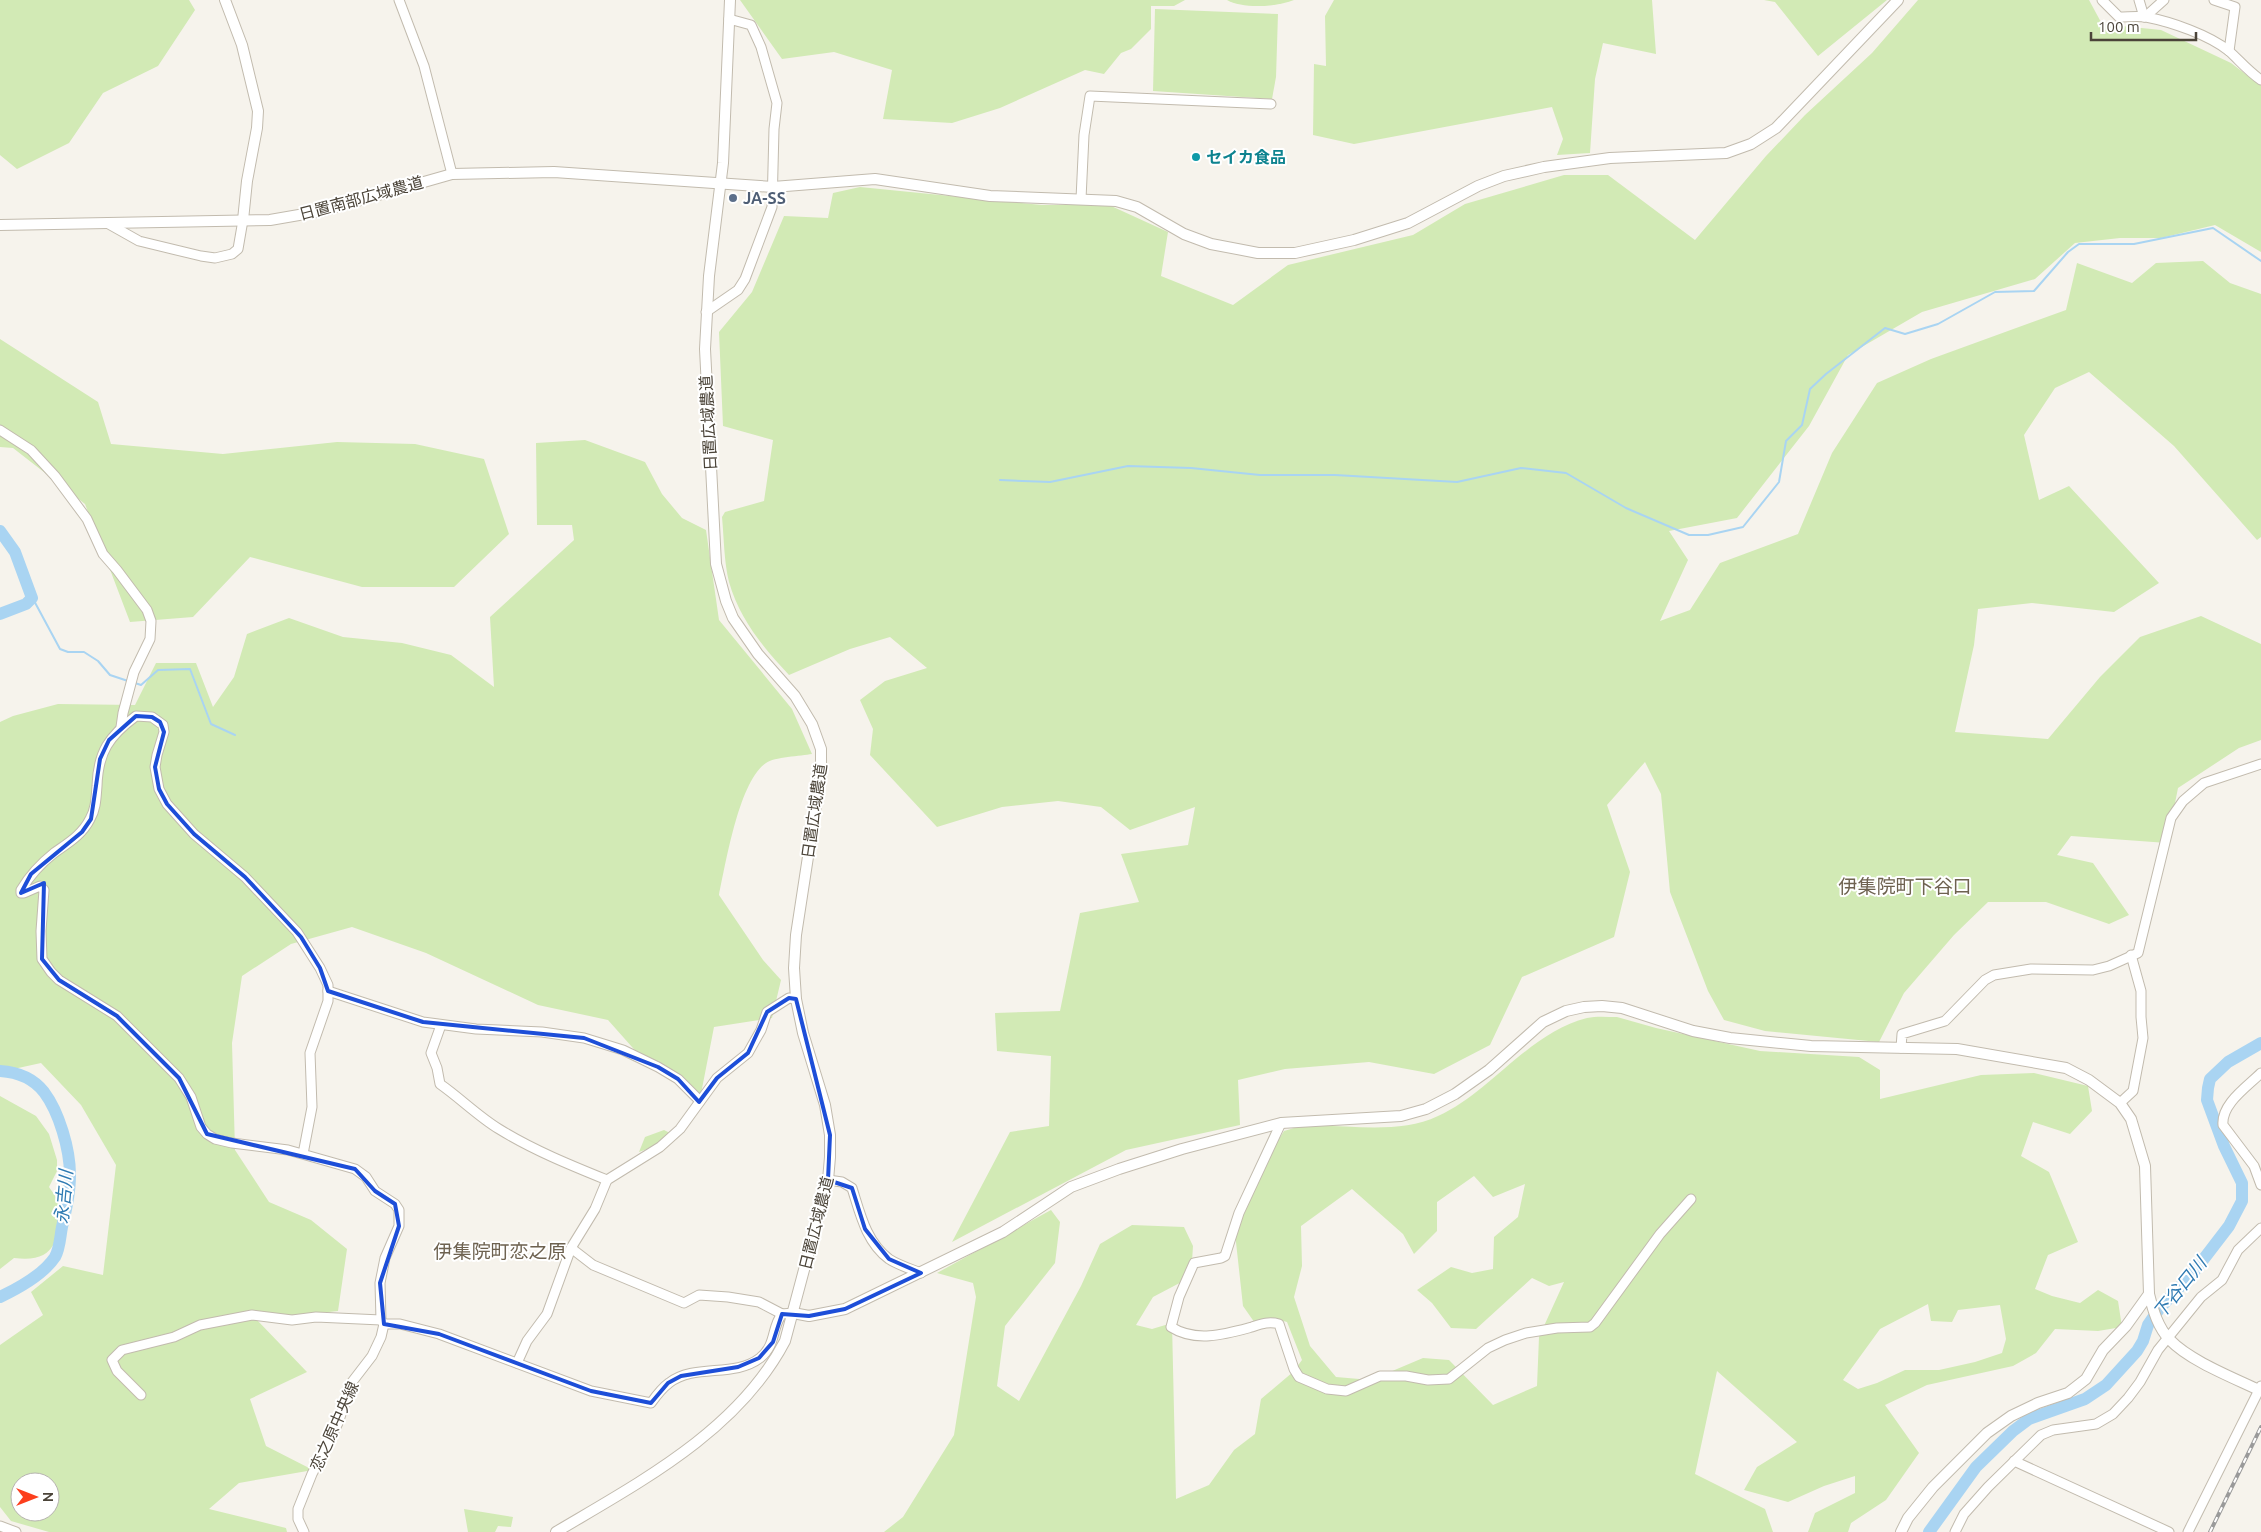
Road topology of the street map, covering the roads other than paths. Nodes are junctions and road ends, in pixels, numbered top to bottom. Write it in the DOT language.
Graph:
graph roads {
  1 [pos="225,0"];
  2 [pos="399,0"];
  3 [pos="730,0"];
  4 [pos="1898,0"];
  5 [pos="2102,0"];
  6 [pos="2139,0"];
  7 [pos="2164,0"];
  8 [pos="2214,0"];
  9 [pos="2145,17"];
  10 [pos="729,18"];
  11 [pos="2229,51"];
  12 [pos="2261,80"];
  13 [pos="1271,104"];
  14 [pos="452,174"];
  15 [pos="721,183"];
  16 [pos="773,186"];
  17 [pos="1081,199"];
  18 [pos="242,220"];
  19 [pos="107,223"];
  20 [pos="0,225"];
  21 [pos="706,312"];
  22 [pos="0,430"];
  23 [pos="121,727"];
  24 [pos="2261,764"];
  25 [pos="2131,955"];
  26 [pos="328,991"];
  27 [pos="796,999"];
  28 [pos="441,1025"];
  29 [pos="1901,1048"];
  30 [pos="2261,1073"];
  31 [pos="700,1101"];
  32 [pos="2120,1103"];
  33 [pos="1281,1123"];
  34 [pos="303,1154"];
  35 [pos="607,1180"];
  36 [pos="828,1180"];
  37 [pos="2261,1185"];
  38 [pos="1692,1198"];
  39 [pos="2261,1228"];
  40 [pos="571,1248"];
  41 [pos="921,1273"];
  42 [pos="2149,1294"];
  43 [pos="793,1313"];
  44 [pos="782,1314"];
  45 [pos="382,1322"];
  46 [pos="2169,1339"];
  47 [pos="517,1363"];
  48 [pos="2260,1389"];
  49 [pos="141,1395"];
  50 [pos="2014,1462"];
  51 [pos="0,1526"];
  52 [pos="16,1532"];
  53 [pos="304,1532"];
  54 [pos="556,1532"];
  55 [pos="1901,1532"];
  56 [pos="1955,1532"];
  57 [pos="2169,1532"];
  58 [pos="2188,1532"];
  1 -- 18 [label="street"];
  2 -- 14 [label="street"];
  3 -- 10 [label="street, 日置広域農道"];
  4 -- 17 [label="street, 日置南部広域農道"];
  5 -- 9 [label="street"];
  6 -- 9 [label="street"];
  7 -- 9 [label="street"];
  8 -- 11 [label="street"];
  9 -- 11 [label="street"];
  10 -- 15 [label="street, 日置広域農道"];
  10 -- 16 [label="street"];
  11 -- 12 [label="street"];
  13 -- 17 [label="street"];
  14 -- 15 [label="street, 日置南部広域農道"];
  14 -- 18 [label="street, 日置南部広域農道"];
  15 -- 16 [label="street, 日置南部広域農道"];
  15 -- 21 [label="street, 日置広域農道"];
  16 -- 17 [label="street, 日置南部広域農道"];
  16 -- 21 [label="street"];
  18 -- 19 [label="street, 日置南部広域農道"];
  18 -- 19 [label="street"];
  19 -- 20 [label="street, 日置南部広域農道"];
  21 -- 27 [label="street, 日置広域農道"];
  22 -- 23 [label="street"];
  23 -- 26 [label="street"];
  23 -- 34 [label="street"];
  24 -- 25 [label="street"];
  25 -- 29 [label="street"];
  25 -- 32 [label="street"];
  26 -- 28 [label="street"];
  26 -- 34 [label="street"];
  27 -- 31 [label="street"];
  27 -- 36 [label="street, 日置広域農道"];
  28 -- 31 [label="street"];
  28 -- 35 [label="street"];
  29 -- 32 [label="street"];
  29 -- 33 [label="street"];
  30 -- 37 [label="street"];
  31 -- 35 [label="street"];
  32 -- 42 [label="street"];
  33 -- 38 [label="street"];
  33 -- 41 [label="street"];
  34 -- 45 [label="street"];
  35 -- 40 [label="street"];
  36 -- 41 [label="street"];
  36 -- 43 [label="street, 日置広域農道"];
  39 -- 46 [label="street"];
  40 -- 44 [label="street"];
  40 -- 47 [label="street"];
  41 -- 43 [label="street"];
  42 -- 46 [label="street"];
  42 -- 55 [label="street"];
  43 -- 44 [label="street"];
  43 -- 54 [label="street, 日置広域農道"];
  44 -- 47 [label="street"];
  45 -- 47 [label="street"];
  45 -- 49 [label="street"];
  45 -- 53 [label="street, 恋之原中央線"];
  46 -- 48 [label="street"];
  46 -- 50 [label="street"];
  48 -- 58 [label="street"];
  50 -- 56 [label="street"];
  50 -- 57 [label="street"];
  51 -- 52 [label="street"];
}
